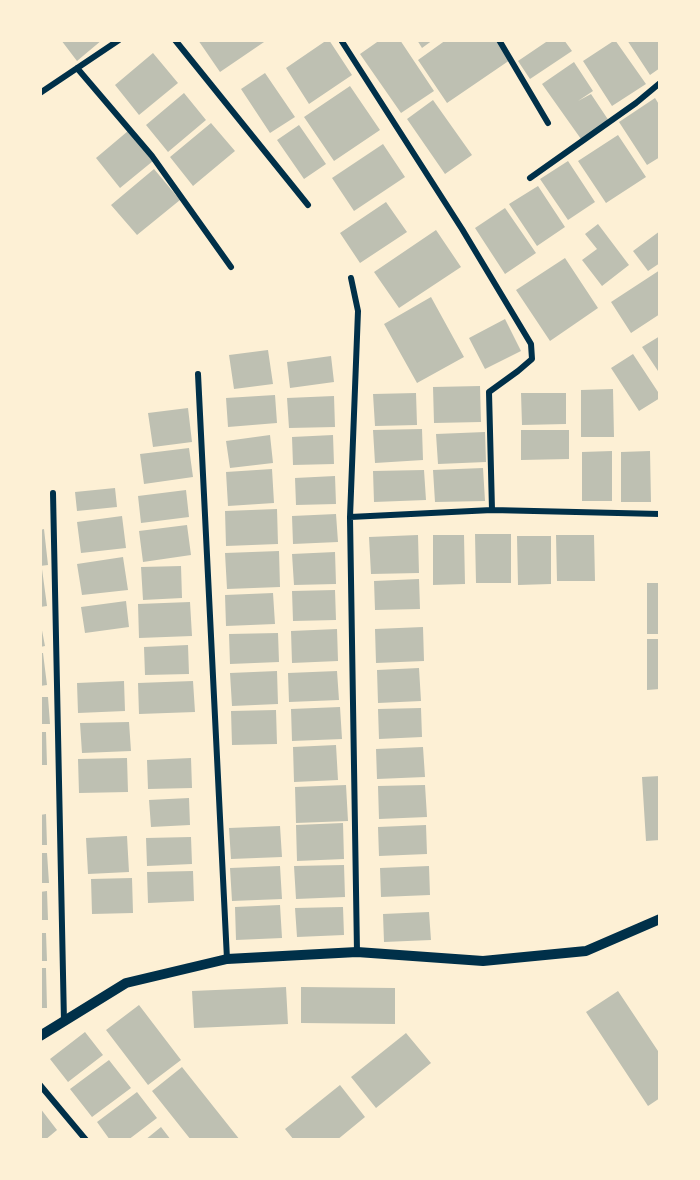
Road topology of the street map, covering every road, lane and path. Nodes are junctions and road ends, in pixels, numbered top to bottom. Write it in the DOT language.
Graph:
graph roads {
  1 [pos="119,40"];
  2 [pos="175,40"];
  3 [pos="341,40"];
  4 [pos="499,40"];
  5 [pos="77,68"];
  6 [pos="660,83"];
  7 [pos="40,93"];
  8 [pos="548,123"];
  9 [pos="530,178"];
  10 [pos="308,205"];
  11 [pos="231,267"];
  12 [pos="351,278"];
  13 [pos="198,374"];
  14 [pos="53,493"];
  15 [pos="492,510"];
  16 [pos="660,514"];
  17 [pos="350,517"];
  18 [pos="660,919"];
  19 [pos="357,952"];
  20 [pos="227,959"];
  21 [pos="64,1023"];
  22 [pos="40,1036"];
  23 [pos="40,1085"];
  24 [pos="86,1140"];
  1 -- 5 [label="street"];
  2 -- 10 [label="street"];
  3 -- 15 [label="street"];
  4 -- 8 [label="street"];
  5 -- 7 [label="street"];
  5 -- 11 [label="street"];
  6 -- 9 [label="street"];
  12 -- 17 [label="street"];
  13 -- 20 [label="street"];
  14 -- 21 [label="street"];
  15 -- 16 [label="street"];
  15 -- 17 [label="street"];
  17 -- 19 [label="street"];
  18 -- 19 [label="street"];
  19 -- 20 [label="street"];
  20 -- 21 [label="street"];
  21 -- 22 [label="street"];
  23 -- 24 [label="street"];
}
